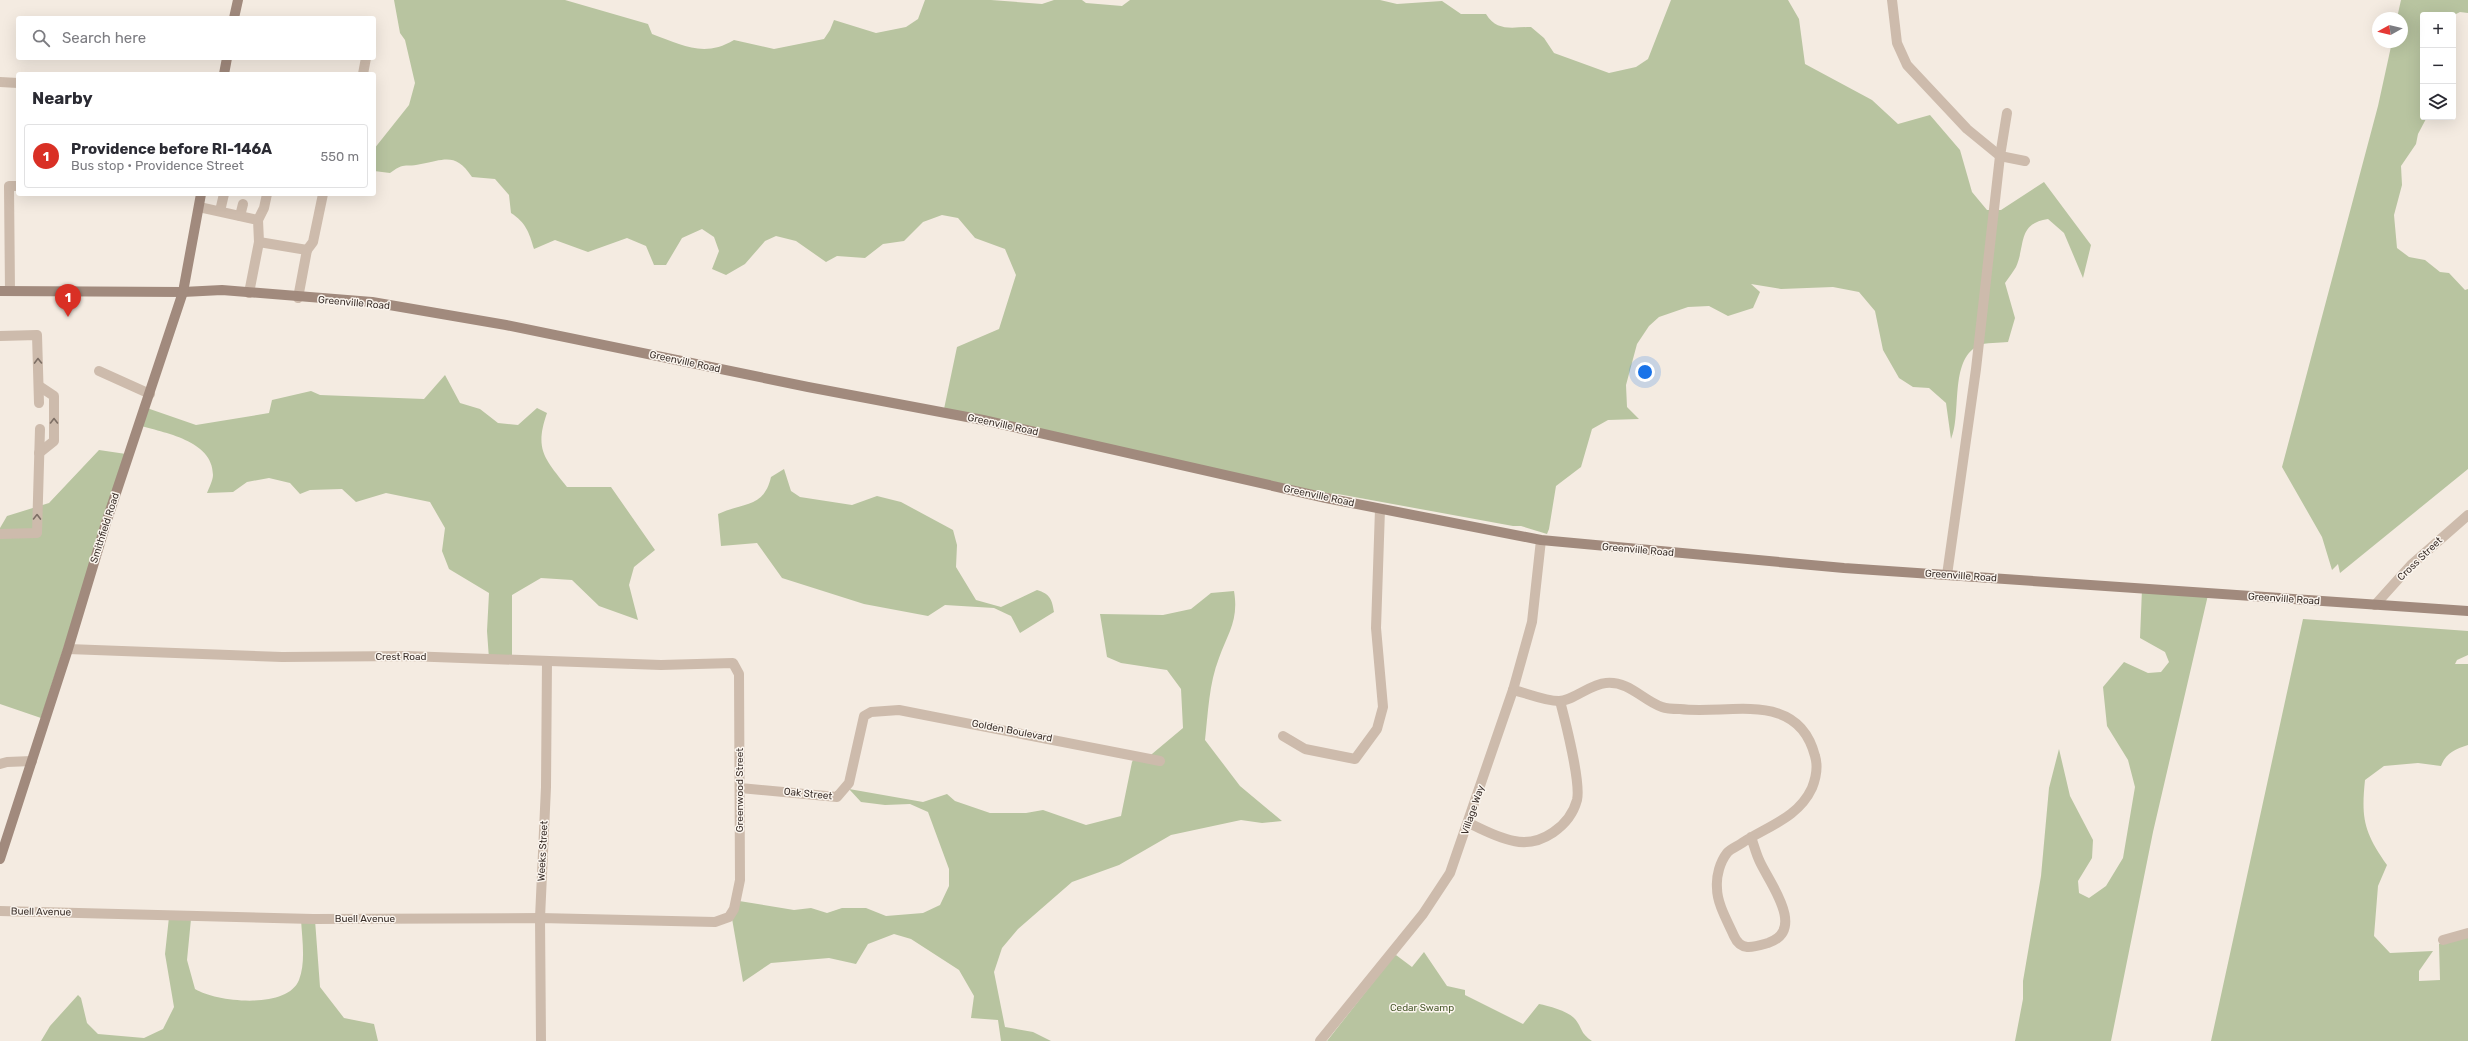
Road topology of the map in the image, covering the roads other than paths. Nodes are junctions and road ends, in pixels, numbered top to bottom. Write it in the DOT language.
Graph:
graph roads {
  1 [pos="238,0"];
  2 [pos="1892,0"];
  3 [pos="234,16"];
  4 [pos="227,60"];
  5 [pos="366,60"];
  6 [pos="224,72"];
  7 [pos="363,72"];
  8 [pos="0,82"];
  9 [pos="16,83"];
  10 [pos="2007,112"];
  11 [pos="2000,156"];
  12 [pos="2024,161"];
  13 [pos="16,186"];
  14 [pos="201,196"];
  15 [pos="224,196"];
  16 [pos="267,196"];
  17 [pos="324,196"];
  18 [pos="243,204"];
  19 [pos="199,207"];
  20 [pos="220,211"];
  21 [pos="240,216"];
  22 [pos="258,220"];
  23 [pos="258,242"];
  24 [pos="307,250"];
  25 [pos="5,291"];
  26 [pos="183,292"];
  27 [pos="249,293"];
  28 [pos="298,298"];
  29 [pos="0,336"];
  30 [pos="99,371"];
  31 [pos="39,386"];
  32 [pos="150,394"];
  33 [pos="39,403"];
  34 [pos="40,429"];
  35 [pos="39,453"];
  36 [pos="1380,509"];
  37 [pos="2468,515"];
  38 [pos="0,534"];
  39 [pos="1542,540"];
  40 [pos="1947,575"];
  41 [pos="2375,605"];
  42 [pos="2468,611"];
  43 [pos="68,649"];
  44 [pos="547,660"];
  45 [pos="733,663"];
  46 [pos="1513,690"];
  47 [pos="1560,701"];
  48 [pos="864,716"];
  49 [pos="1283,736"];
  50 [pos="32,761"];
  51 [pos="1160,761"];
  52 [pos="0,764"];
  53 [pos="740,788"];
  54 [pos="1469,823"];
  55 [pos="1751,837"];
  56 [pos="0,859"];
  57 [pos="0,911"];
  58 [pos="729,917"];
  59 [pos="540,918"];
  60 [pos="2468,933"];
  61 [pos="2443,940"];
  62 [pos="542,1041"];
  63 [pos="1320,1041"];
  1 -- 3 [label="main road"];
  2 -- 11 [label="street"];
  4 -- 6 [label="main road"];
  5 -- 7 [label="street"];
  8 -- 9 [label="street"];
  10 -- 11 [label="street"];
  11 -- 12 [label="street"];
  11 -- 40 [label="street"];
  13 -- 25 [label="street"];
  14 -- 19 [label="main road, Smithfield Road"];
  15 -- 20 [label="street"];
  16 -- 22 [label="street"];
  17 -- 24 [label="street"];
  18 -- 21 [label="street"];
  19 -- 20 [label="street"];
  19 -- 26 [label="main road, Smithfield Road"];
  20 -- 21 [label="street"];
  21 -- 22 [label="street"];
  22 -- 23 [label="street"];
  23 -- 24 [label="street"];
  23 -- 27 [label="street"];
  24 -- 28 [label="street"];
  25 -- 26 [label="main road, Greenville Road"];
  26 -- 27 [label="main road, Greenville Road"];
  26 -- 32 [label="main road, Smithfield Road"];
  27 -- 28 [label="main road, Greenville Road"];
  28 -- 36 [label="main road, Greenville Road"];
  31 -- 29 [label="street, one-way"];
  30 -- 32 [label="street"];
  31 -- 33 [label="street"];
  35 -- 31 [label="street, one-way"];
  32 -- 43 [label="main road, Smithfield Road"];
  34 -- 35 [label="street"];
  38 -- 35 [label="street, one-way"];
  36 -- 39 [label="main road, Greenville Road"];
  36 -- 49 [label="street"];
  37 -- 41 [label="street, Cross Street"];
  39 -- 40 [label="main road, Greenville Road"];
  39 -- 46 [label="street, Village Way"];
  40 -- 41 [label="main road, Greenville Road"];
  41 -- 42 [label="main road, Greenville Road"];
  43 -- 44 [label="street, Crest Road"];
  43 -- 50 [label="main road, Smithfield Road"];
  44 -- 45 [label="street, Crest Road"];
  44 -- 59 [label="street, Weeks Street"];
  45 -- 53 [label="street, Greenwood Street"];
  46 -- 47 [label="street"];
  46 -- 54 [label="street, Village Way"];
  47 -- 54 [label="street"];
  47 -- 55 [label="street"];
  48 -- 51 [label="street, Golden Boulevard"];
  48 -- 53 [label="street, Oak Street"];
  50 -- 52 [label="street"];
  50 -- 56 [label="main road, Smithfield Road"];
  53 -- 58 [label="street, Greenwood Street"];
  54 -- 63 [label="street, Village Way"];
  55 -- 55 [label="street"];
  57 -- 59 [label="street, Buell Avenue"];
  58 -- 59 [label="street, Buell Avenue"];
  59 -- 62 [label="street, Weeks Street"];
  60 -- 61 [label="street"];
}
